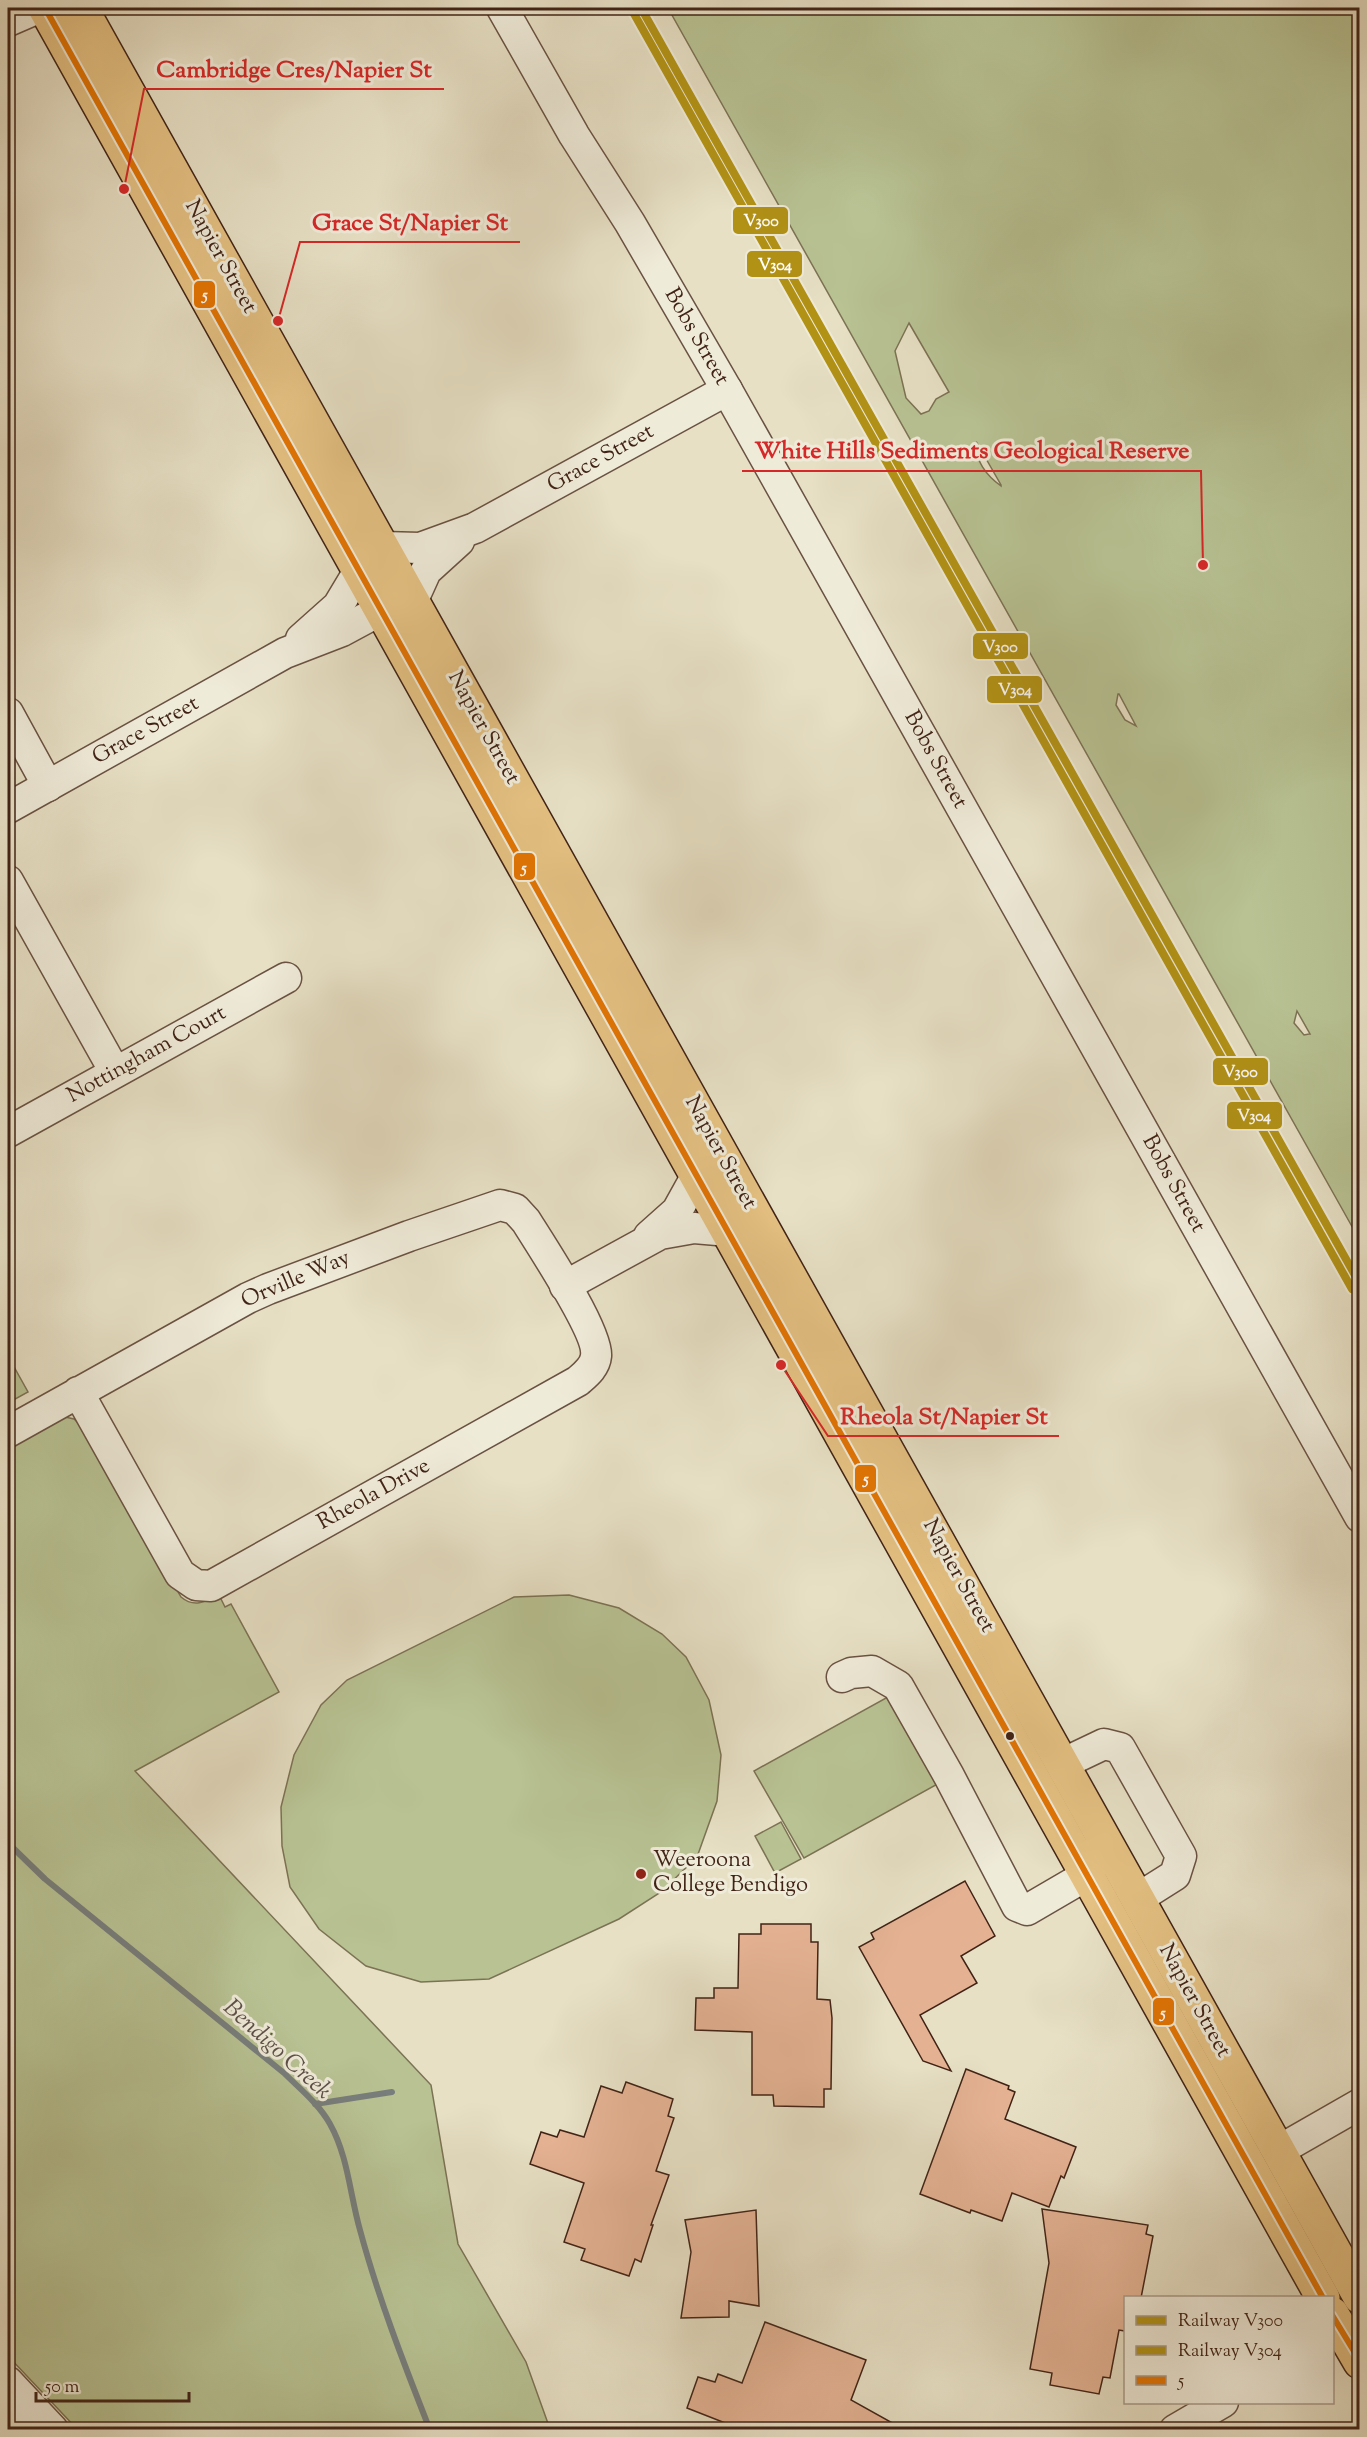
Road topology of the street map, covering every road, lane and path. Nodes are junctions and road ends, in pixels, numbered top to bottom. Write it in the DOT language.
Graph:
graph roads {
  1 [pos="38,8"];
  2 [pos="45,8"];
  3 [pos="81,8"];
  4 [pos="502,8"];
  5 [pos="8,21"];
  6 [pos="254,319"];
  7 [pos="727,390"];
  8 [pos="309,416"];
  9 [pos="315,493"];
  10 [pos="475,528"];
  11 [pos="382,547"];
  12 [pos="359,571"];
  13 [pos="412,602"];
  14 [pos="381,610"];
  15 [pos="285,653"];
  16 [pos="8,713"];
  17 [pos="48,786"];
  18 [pos="8,808"];
  19 [pos="8,880"];
  20 [pos="286,978"];
  21 [pos="115,1072"];
  22 [pos="8,1132"];
  23 [pos="697,1175"];
  24 [pos="743,1194"];
  25 [pos="729,1230"];
  26 [pos="640,1244"];
  27 [pos="565,1286"];
  28 [pos="793,1347"];
  29 [pos="78,1392"];
  30 [pos="8,1432"];
  31 [pos="1359,1517"];
  32 [pos="842,1677"];
  33 [pos="1039,1721"];
  34 [pos="1062,1764"];
  35 [pos="1087,1875"];
  36 [pos="1137,1899"];
  37 [pos="1359,2104"];
  38 [pos="1359,2128"];
  39 [pos="1269,2168"];
  40 [pos="1322,2296"];
  41 [pos="1359,2297"];
  42 [pos="8,2382"];
  43 [pos="1221,2404"];
  44 [pos="29,2405"];
  45 [pos="8,2426"];
  46 [pos="53,2430"];
  47 [pos="1175,2430"];
  1 -- 5 [label="street"];
  2 -- 9 [label="highway, Napier Street"];
  3 -- 6 [label="highway, Napier Street"];
  4 -- 7 [label="street, Bobs Street"];
  6 -- 8 [label="highway, Napier Street"];
  6 -- 9 [label="highway"];
  7 -- 10 [label="street, Grace Street"];
  7 -- 31 [label="street, Bobs Street"];
  8 -- 11 [label="highway, Napier Street"];
  8 -- 14 [label="highway"];
  9 -- 12 [label="highway, Napier Street"];
  10 -- 11 [label="street, Grace Street"];
  10 -- 13 [label="street, Grace Street"];
  11 -- 13 [label="highway, Napier Street"];
  12 -- 14 [label="highway, Napier Street"];
  12 -- 15 [label="street, Grace Street"];
  13 -- 24 [label="highway, Napier Street"];
  14 -- 15 [label="street, Grace Street"];
  14 -- 23 [label="highway, Napier Street"];
  15 -- 17 [label="street, Grace Street"];
  16 -- 17 [label="street"];
  17 -- 18 [label="street, Grace Street"];
  19 -- 21 [label="street"];
  20 -- 21 [label="street, Nottingham Court"];
  21 -- 22 [label="street, Nottingham Court"];
  23 -- 25 [label="highway, Napier Street"];
  23 -- 26 [label="street"];
  24 -- 28 [label="highway"];
  24 -- 33 [label="highway, Napier Street"];
  25 -- 26 [label="street"];
  25 -- 28 [label="highway, Napier Street"];
  26 -- 27 [label="street"];
  27 -- 29 [label="street, Orville Way"];
  27 -- 29 [label="street, Rheola Drive"];
  28 -- 35 [label="highway, Napier Street"];
  29 -- 30 [label="street, Orville Way"];
  32 -- 35 [label="street"];
  33 -- 34 [label="highway, Napier Street"];
  33 -- 35 [label="street"];
  34 -- 36 [label="highway, Napier Street"];
  34 -- 36 [label="street"];
  35 -- 39 [label="highway, Napier Street"];
  36 -- 39 [label="highway, Napier Street"];
  37 -- 39 [label="street"];
  38 -- 39 [label="street"];
  39 -- 40 [label="highway, Napier Street"];
  39 -- 41 [label="highway, Napier Street"];
  42 -- 44 [label="street"];
  43 -- 47 [label="street"];
  44 -- 45 [label="street"];
  44 -- 46 [label="street"];
}
